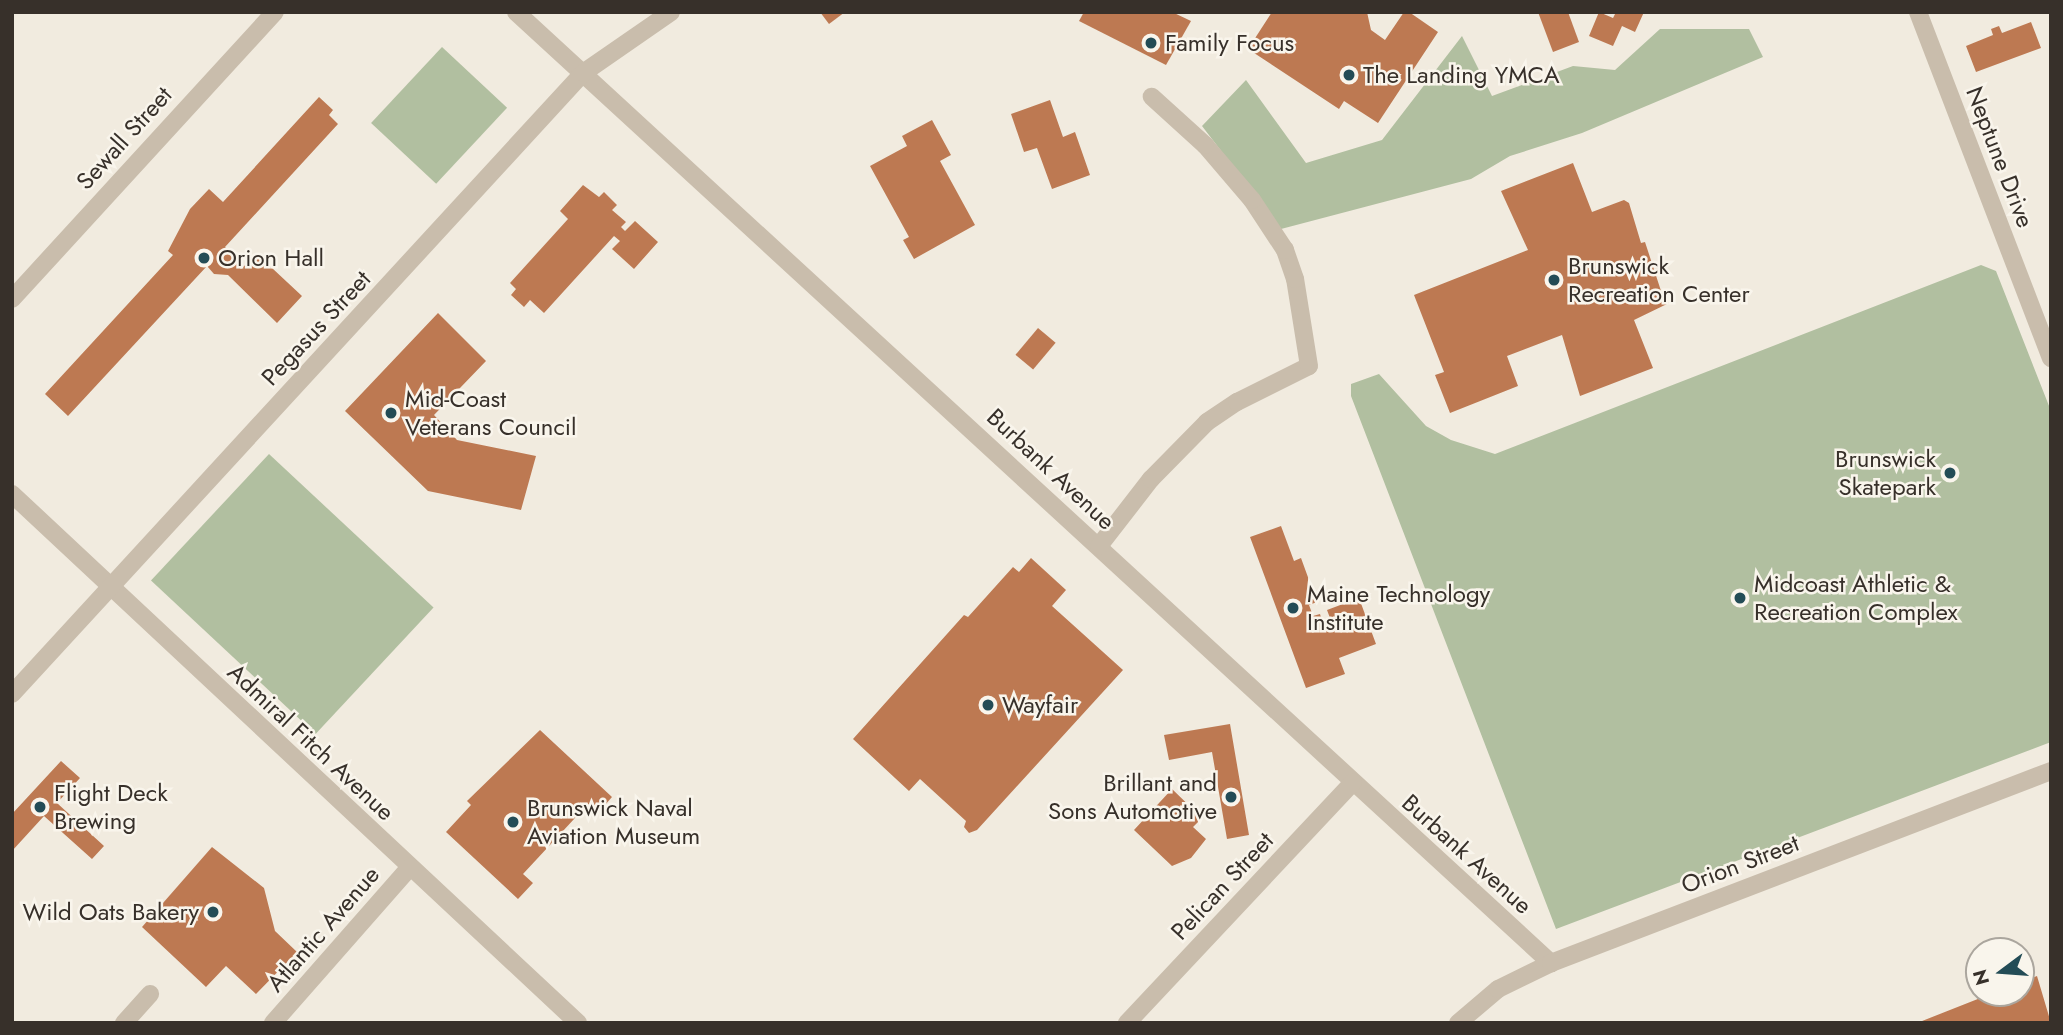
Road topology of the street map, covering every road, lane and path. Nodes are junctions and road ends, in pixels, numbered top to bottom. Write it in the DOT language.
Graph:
graph roads {
  1 [pos="275,12"];
  2 [pos="516,12"];
  3 [pos="647,12"];
  4 [pos="671,12"];
  5 [pos="1918,12"];
  6 [pos="643,35"];
  7 [pos="583,74"];
  8 [pos="1152,97"];
  9 [pos="12,299"];
  10 [pos="2051,358"];
  11 [pos="12,494"];
  12 [pos="1099,546"];
  13 [pos="110,589"];
  14 [pos="12,694"];
  15 [pos="2051,771"];
  16 [pos="1353,782"];
  17 [pos="410,867"];
  18 [pos="1550,963"];
  19 [pos="150,994"];
  20 [pos="124,1023"];
  21 [pos="273,1023"];
  22 [pos="578,1023"];
  23 [pos="1128,1023"];
  24 [pos="1458,1023"];
  1 -- 9 [label="street, Sewall Street"];
  2 -- 7 [label="street, Burbank Avenue"];
  3 -- 6 [label="street"];
  4 -- 6 [label="street, Pegasus Street"];
  5 -- 10 [label="street, Neptune Drive"];
  6 -- 7 [label="street, Pegasus Street"];
  7 -- 12 [label="street, Burbank Avenue"];
  7 -- 13 [label="street, Pegasus Street"];
  8 -- 12 [label="street"];
  11 -- 13 [label="street, Admiral Fitch Avenue"];
  12 -- 16 [label="street, Burbank Avenue"];
  13 -- 14 [label="street, Pegasus Street"];
  13 -- 17 [label="street, Admiral Fitch Avenue"];
  15 -- 18 [label="street, Orion Street"];
  16 -- 18 [label="street, Burbank Avenue"];
  16 -- 23 [label="street, Pelican Street"];
  17 -- 21 [label="street, Atlantic Avenue"];
  17 -- 22 [label="street, Admiral Fitch Avenue"];
  18 -- 24 [label="street, Orion Street"];
  19 -- 20 [label="street"];
}
